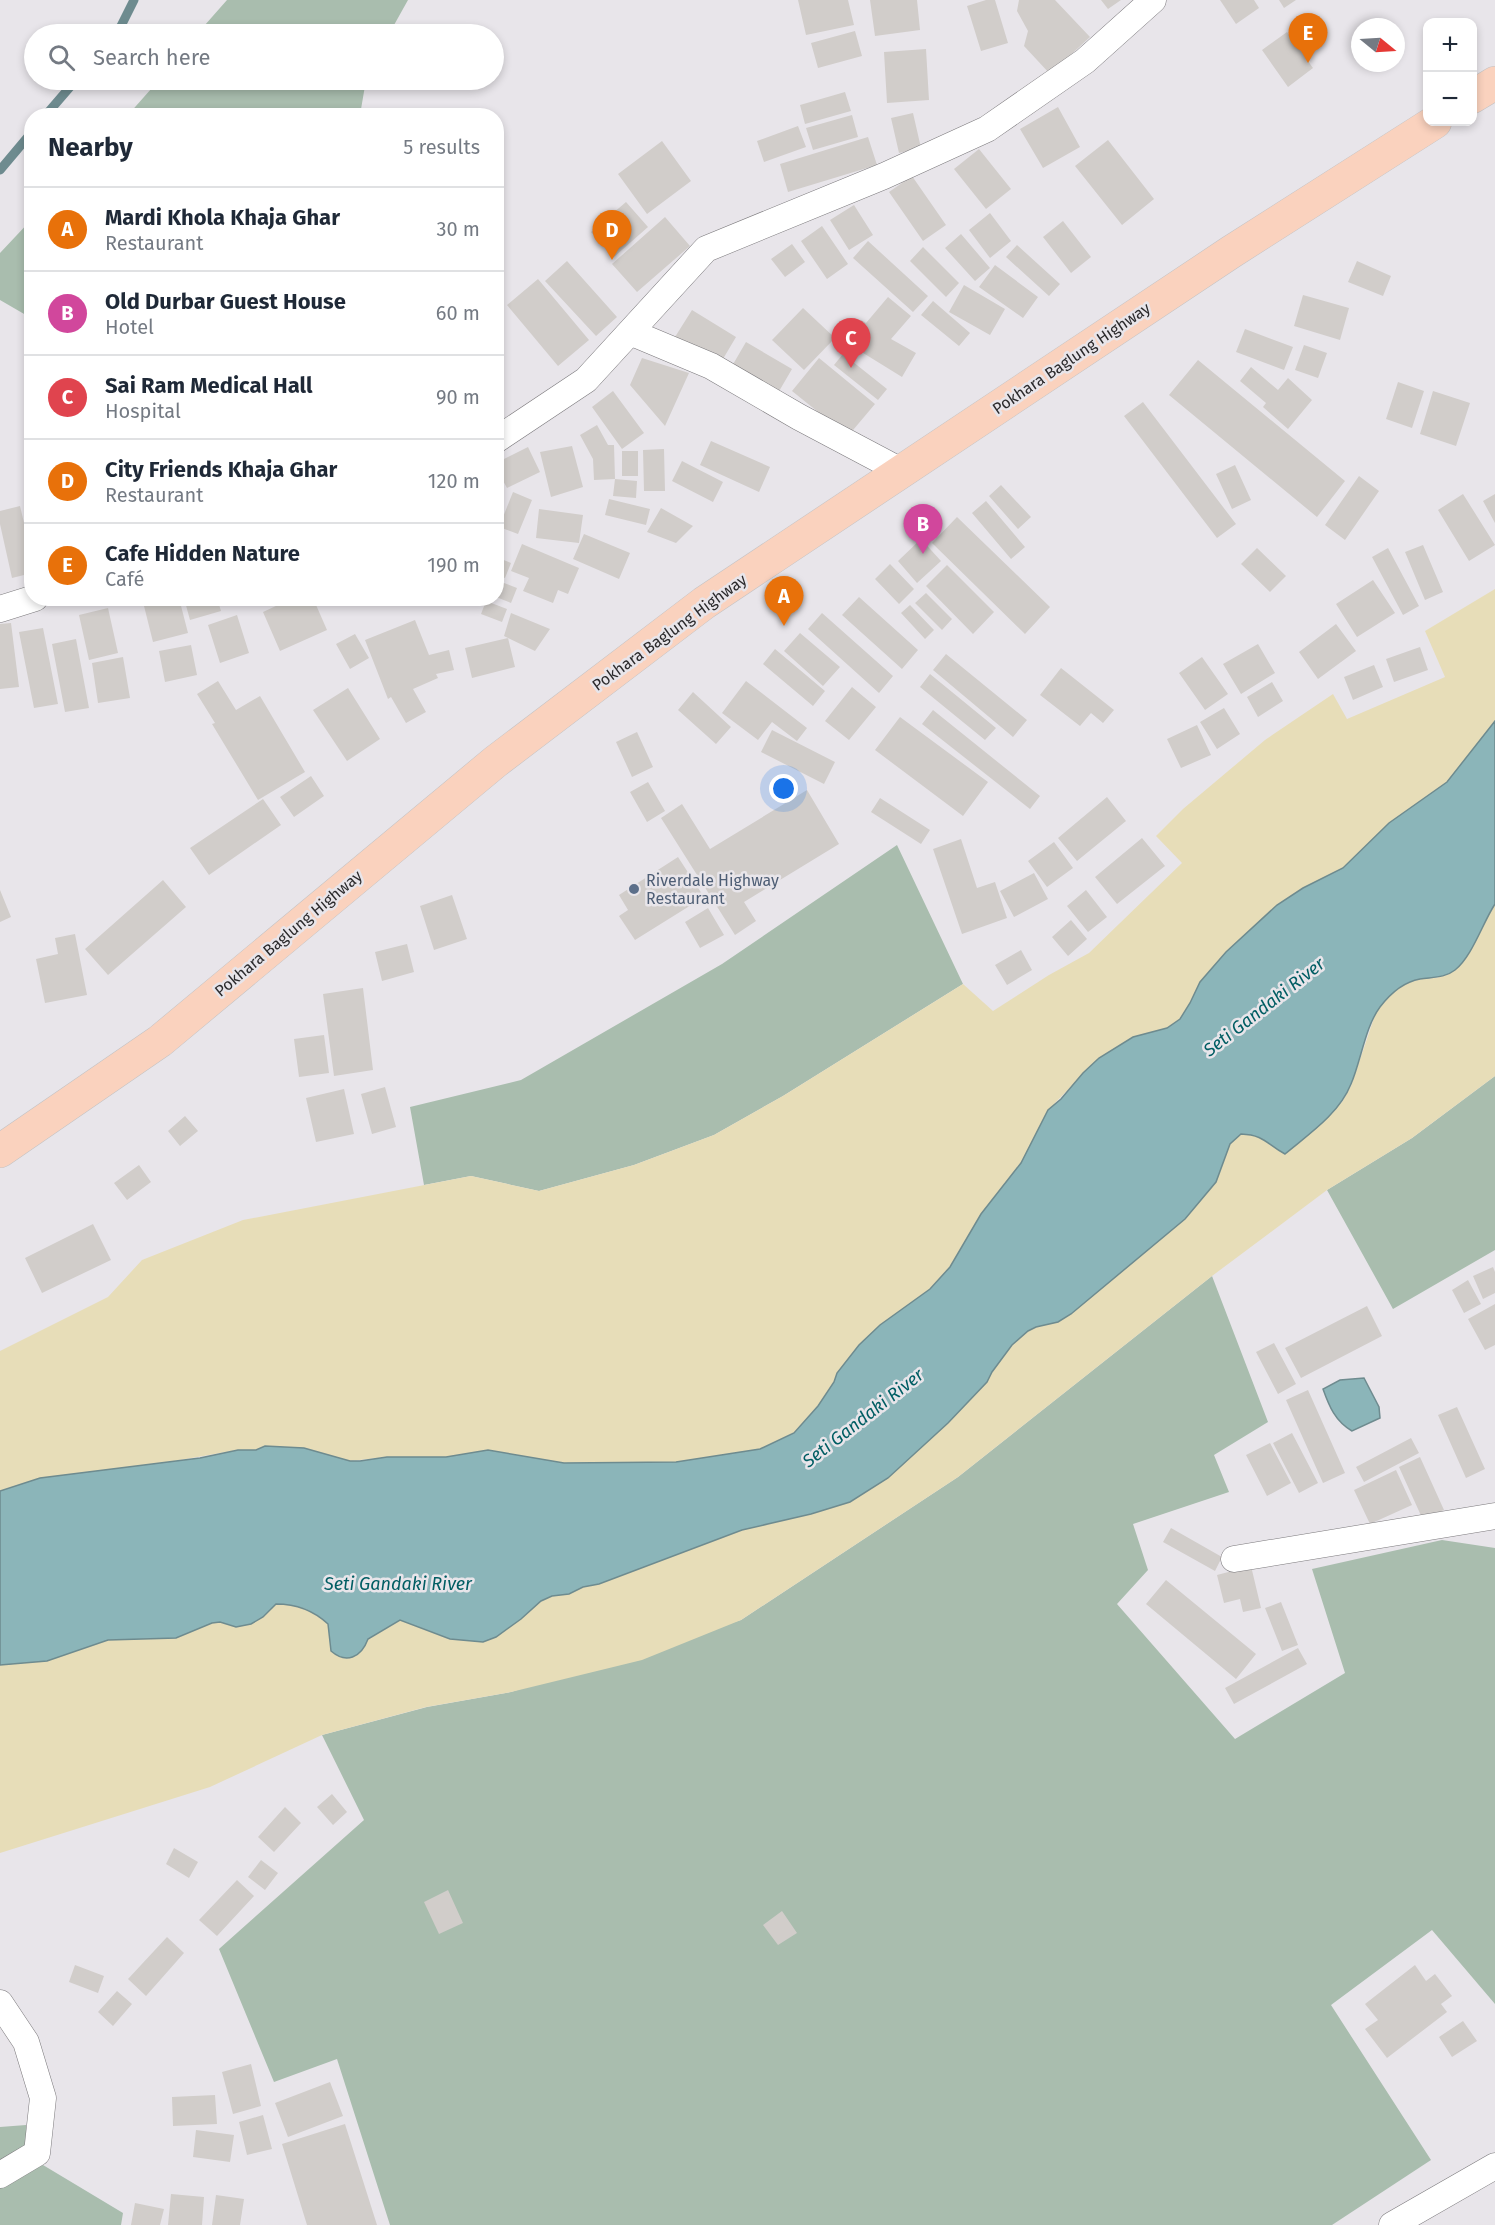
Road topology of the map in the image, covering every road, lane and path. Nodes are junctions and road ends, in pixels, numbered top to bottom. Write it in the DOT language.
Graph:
graph roads {
  1 [pos="1153,0"];
  2 [pos="1495,83"];
  3 [pos="1477,94"];
  4 [pos="1429,126"];
  5 [pos="630,332"];
  6 [pos="504,435"];
  7 [pos="901,471"];
  8 [pos="24,601"];
  9 [pos="0,609"];
  10 [pos="0,1151"];
  11 [pos="1495,1516"];
  12 [pos="1234,1559"];
  13 [pos="0,2003"];
  14 [pos="1495,2166"];
  15 [pos="0,2175"];
  16 [pos="1392,2225"];
  1 -- 5 [label="street"];
  2 -- 3 [label="highway"];
  4 -- 7 [label="highway, Pokhara Baglung Highway"];
  5 -- 6 [label="street"];
  5 -- 7 [label="street"];
  7 -- 10 [label="highway, Pokhara Baglung Highway"];
  8 -- 9 [label="street"];
  11 -- 12 [label="street"];
  13 -- 15 [label="street"];
  14 -- 16 [label="street"];
}
